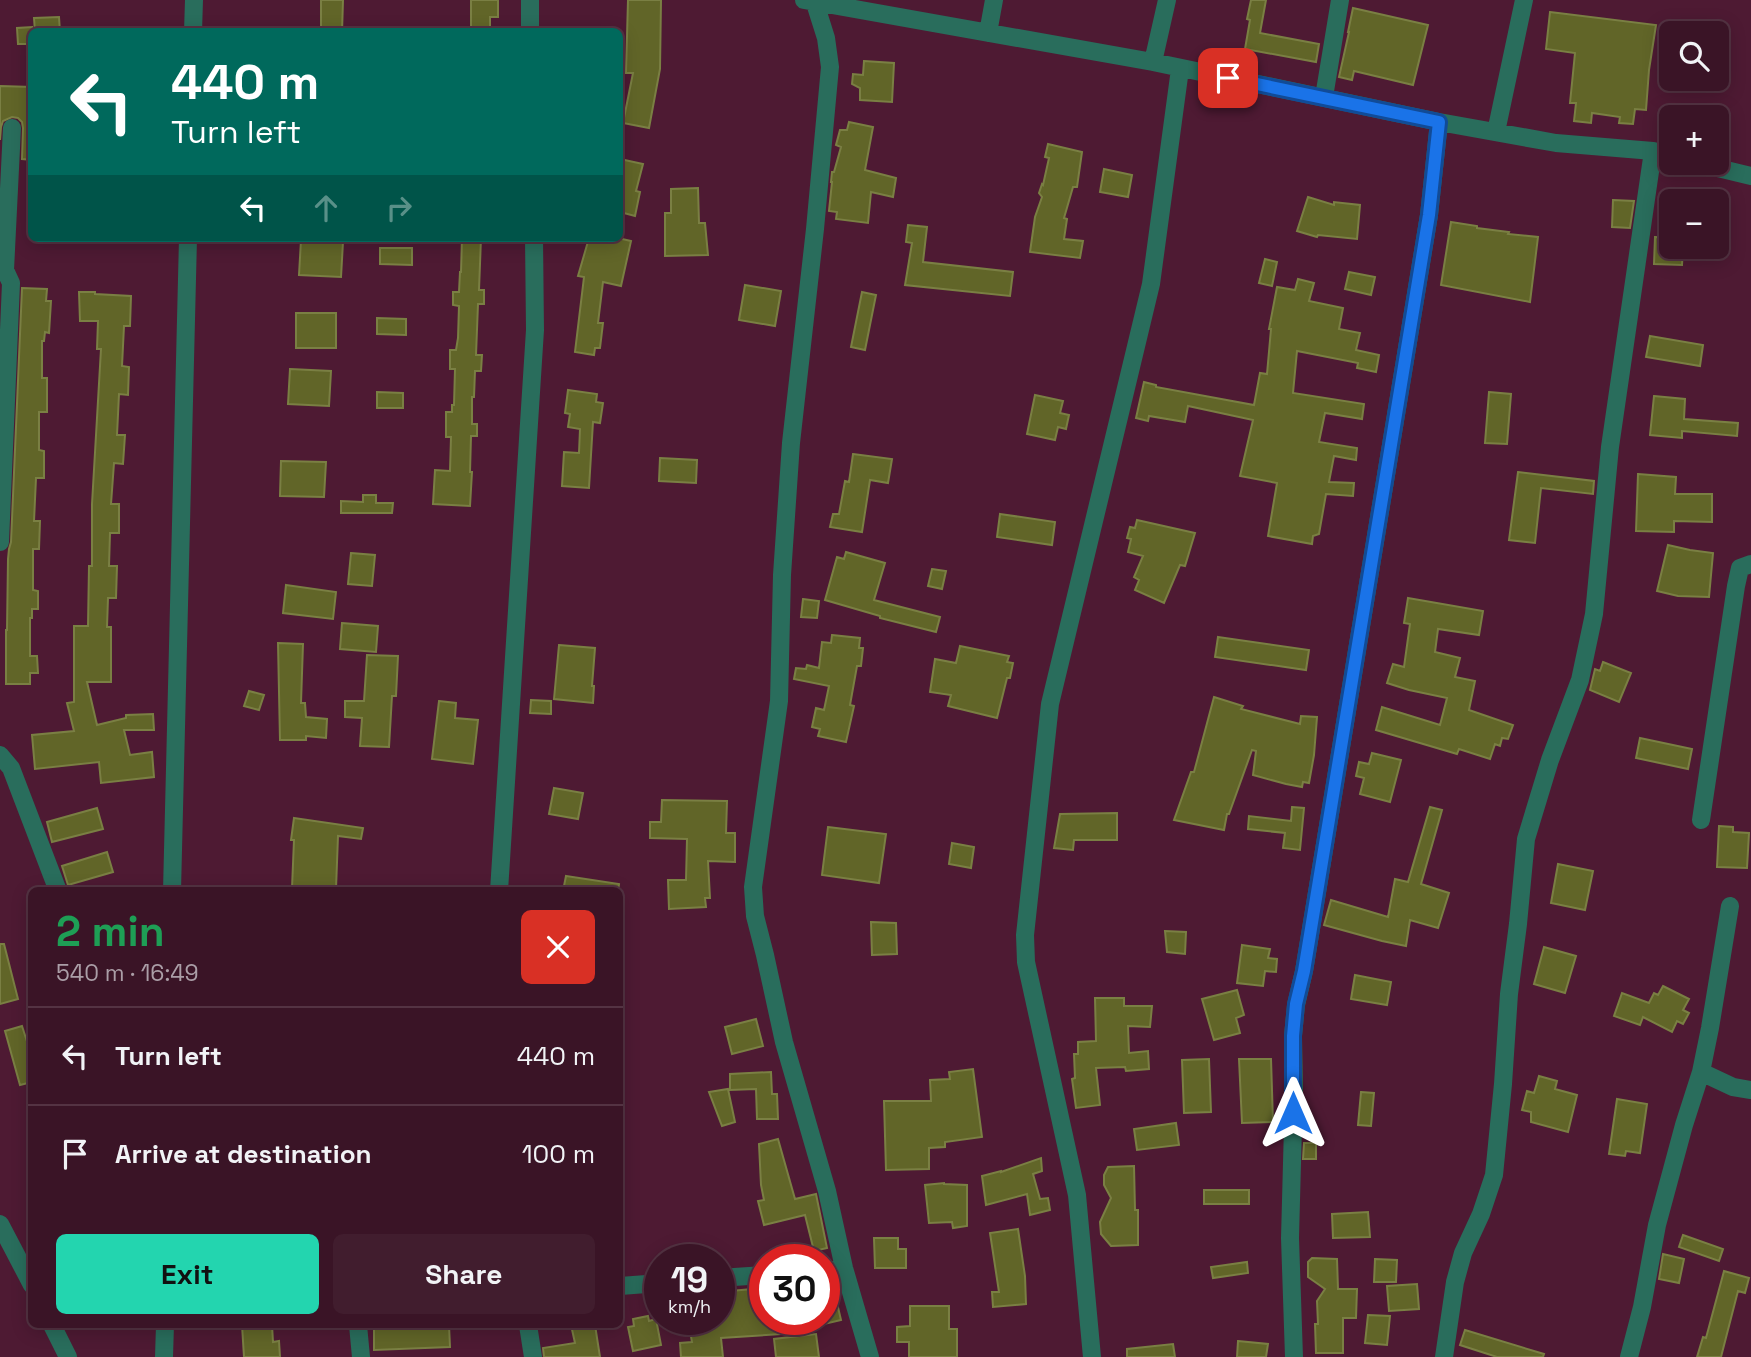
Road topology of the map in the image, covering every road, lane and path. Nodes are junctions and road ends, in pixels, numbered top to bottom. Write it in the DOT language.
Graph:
graph roads {
  1 [pos="194,0"];
  2 [pos="530,0"];
  3 [pos="994,0"];
  4 [pos="1167,0"];
  5 [pos="1340,0"];
  6 [pos="1524,0"];
  7 [pos="810,1"];
  8 [pos="194,28"];
  9 [pos="530,28"];
  10 [pos="988,33"];
  11 [pos="1153,62"];
  12 [pos="1180,69"];
  13 [pos="1324,97"];
  14 [pos="1439,122"];
  15 [pos="12,128"];
  16 [pos="1496,132"];
  17 [pos="1653,151"];
  18 [pos="1659,153"];
  19 [pos="1729,171"];
  20 [pos="1751,176"];
  21 [pos="188,242"];
  22 [pos="534,242"];
  23 [pos="2,270"];
  24 [pos="0,542"];
  25 [pos="1751,564"];
  26 [pos="0,755"];
  27 [pos="1701,820"];
  28 [pos="56,887"];
  29 [pos="172,887"];
  30 [pos="499,887"];
  31 [pos="1730,905"];
  32 [pos="1701,1072"];
  33 [pos="1751,1090"];
  34 [pos="0,1224"];
  35 [pos="840,1268"];
  36 [pos="844,1268"];
  37 [pos="28,1277"];
  38 [pos="644,1284"];
  39 [pos="623,1286"];
  40 [pos="54,1328"];
  41 [pos="165,1328"];
  42 [pos="358,1328"];
  43 [pos="528,1328"];
  44 [pos="68,1357"];
  45 [pos="164,1357"];
  46 [pos="361,1357"];
  47 [pos="533,1357"];
  48 [pos="870,1357"];
  49 [pos="1092,1357"];
  50 [pos="1294,1357"];
  51 [pos="1444,1357"];
  52 [pos="1629,1357"];
  1 -- 8 [label="street"];
  2 -- 9 [label="street"];
  3 -- 10 [label="street"];
  4 -- 11 [label="street"];
  5 -- 13 [label="street"];
  6 -- 16 [label="street"];
  7 -- 10 [label="street"];
  7 -- 36 [label="street"];
  10 -- 11 [label="street"];
  11 -- 12 [label="street"];
  12 -- 13 [label="street"];
  12 -- 49 [label="street"];
  13 -- 14 [label="street"];
  14 -- 16 [label="street"];
  14 -- 50 [label="street"];
  15 -- 23 [label="street"];
  16 -- 17 [label="street"];
  17 -- 18 [label="street"];
  17 -- 51 [label="street"];
  19 -- 20 [label="street"];
  21 -- 29 [label="street"];
  22 -- 30 [label="street"];
  23 -- 24 [label="street"];
  25 -- 27 [label="street"];
  26 -- 28 [label="street"];
  31 -- 32 [label="street"];
  32 -- 33 [label="street"];
  32 -- 52 [label="street"];
  34 -- 37 [label="street"];
  35 -- 36 [label="street"];
  36 -- 48 [label="street"];
  38 -- 39 [label="street"];
  40 -- 44 [label="street"];
  41 -- 45 [label="street"];
  42 -- 46 [label="street"];
  43 -- 47 [label="street"];
}
